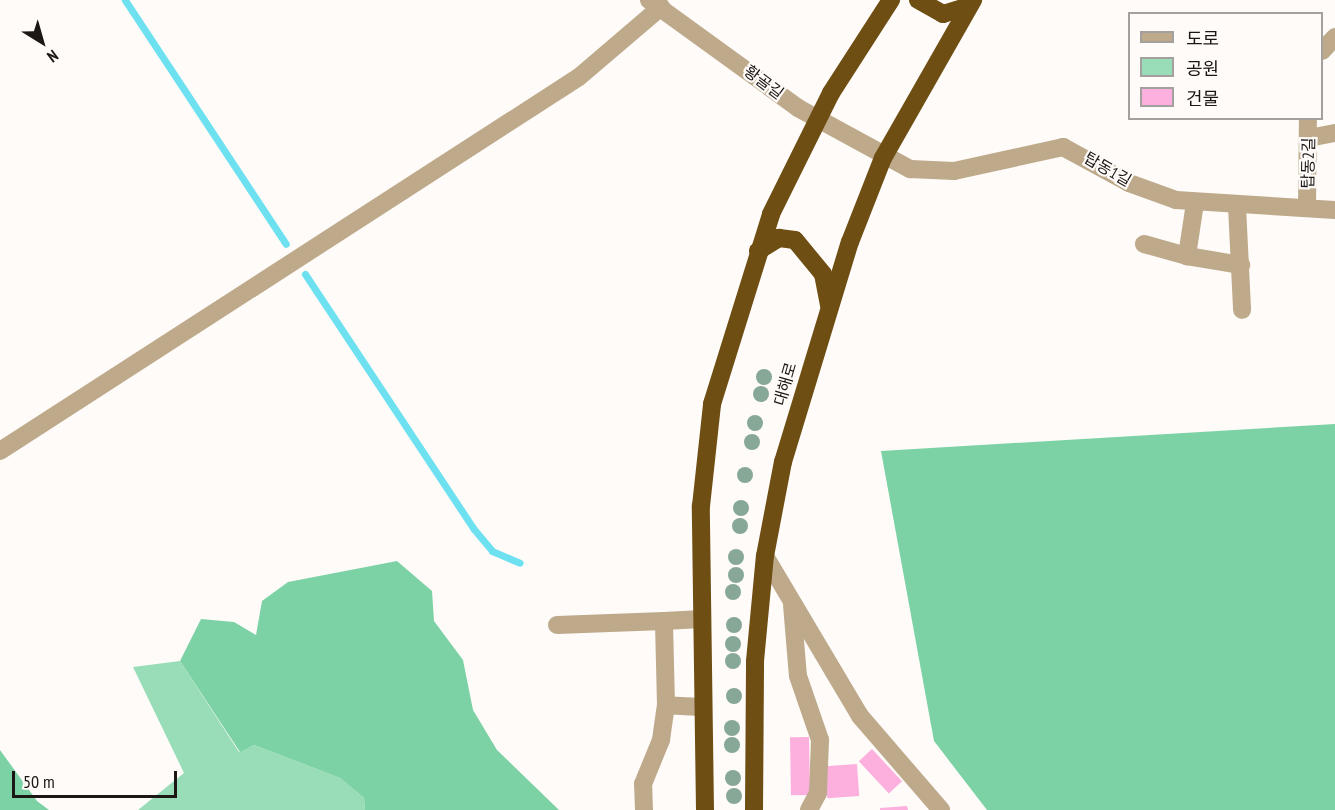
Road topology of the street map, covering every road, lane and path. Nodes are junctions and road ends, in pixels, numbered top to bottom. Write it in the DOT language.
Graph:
graph roads {
  1 [pos="891,0"];
  2 [pos="918,0"];
  3 [pos="655,3"];
  4 [pos="971,3"];
  5 [pos="1335,37"];
  6 [pos="1323,50"];
  7 [pos="817,119"];
  8 [pos="1308,120"];
  9 [pos="1335,133"];
  10 [pos="1309,138"];
  11 [pos="883,158"];
  12 [pos="1195,203"];
  13 [pos="1237,206"];
  14 [pos="1307,208"];
  15 [pos="1335,210"];
  16 [pos="1144,244"];
  17 [pos="758,251"];
  18 [pos="1187,256"];
  19 [pos="1241,265"];
  20 [pos="829,307"];
  21 [pos="1242,310"];
  22 [pos="0,450"];
  23 [pos="765,556"];
  24 [pos="792,604"];
  25 [pos="702,619"];
  26 [pos="664,621"];
  27 [pos="557,625"];
  28 [pos="666,705"];
  29 [pos="701,707"];
  30 [pos="644,810"];
  31 [pos="705,810"];
  32 [pos="754,810"];
  33 [pos="809,810"];
  34 [pos="941,810"];
  1 -- 7 [label="highway"];
  2 -- 4 [label="highway"];
  3 -- 7 [label="street, 황골길"];
  3 -- 22 [label="street"];
  4 -- 11 [label="highway, 대해로"];
  5 -- 6 [label="street"];
  7 -- 11 [label="street, 황골길"];
  7 -- 17 [label="highway"];
  8 -- 10 [label="street, 탑동2길"];
  9 -- 10 [label="street"];
  10 -- 14 [label="street, 탑동2길"];
  11 -- 12 [label="street, 탑동1길"];
  11 -- 20 [label="highway, 대해로"];
  12 -- 13 [label="street, 탑동1길"];
  12 -- 18 [label="street"];
  13 -- 14 [label="street, 탑동1길"];
  13 -- 19 [label="street"];
  14 -- 15 [label="street, 탑동1길"];
  16 -- 18 [label="street"];
  17 -- 20 [label="highway"];
  17 -- 25 [label="highway"];
  18 -- 19 [label="street"];
  19 -- 21 [label="street"];
  20 -- 23 [label="highway, 대해로"];
  23 -- 24 [label="street"];
  23 -- 32 [label="highway, 대해로"];
  24 -- 33 [label="street"];
  24 -- 34 [label="street"];
  25 -- 26 [label="street"];
  25 -- 29 [label="highway"];
  26 -- 27 [label="street"];
  26 -- 28 [label="street"];
  28 -- 29 [label="street"];
  28 -- 30 [label="street"];
  29 -- 31 [label="highway"];
}
